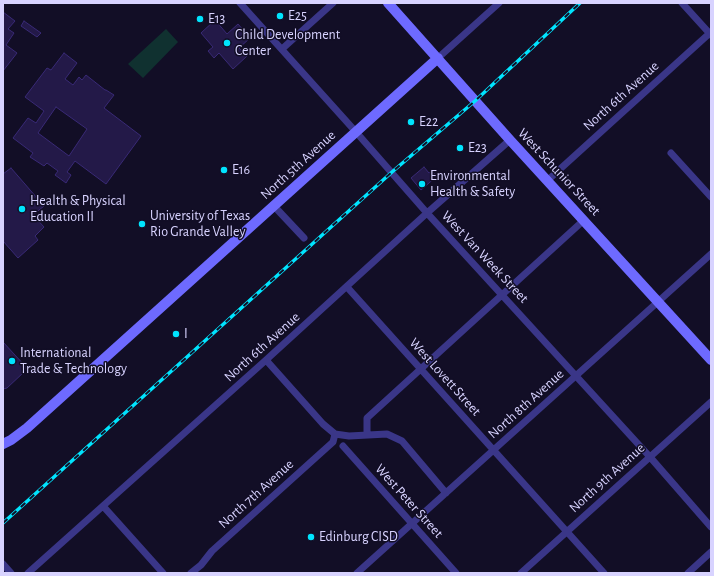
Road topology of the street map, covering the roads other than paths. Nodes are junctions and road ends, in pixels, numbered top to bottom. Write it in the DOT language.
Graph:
graph roads {
  1 [pos="240,3"];
  2 [pos="333,3"];
  3 [pos="388,3"];
  4 [pos="499,3"];
  5 [pos="682,3"];
  6 [pos="710,34"];
  7 [pos="282,49"];
  8 [pos="438,58"];
  9 [pos="356,132"];
  10 [pos="510,140"];
  11 [pos="671,153"];
  12 [pos="548,180"];
  13 [pos="711,197"];
  14 [pos="273,205"];
  15 [pos="427,213"];
  16 [pos="584,220"];
  17 [pos="304,238"];
  18 [pos="711,254"];
  19 [pos="347,287"];
  20 [pos="502,294"];
  21 [pos="658,301"];
  22 [pos="266,360"];
  23 [pos="711,360"];
  24 [pos="420,370"];
  25 [pos="576,376"];
  26 [pos="711,402"];
  27 [pos="335,434"];
  28 [pos="367,435"];
  29 [pos="3,444"];
  30 [pos="343,446"];
  31 [pos="494,451"];
  32 [pos="650,457"];
  33 [pos="446,493"];
  34 [pos="103,506"];
  35 [pos="412,524"];
  36 [pos="711,527"];
  37 [pos="566,531"];
  38 [pos="711,552"];
  39 [pos="3,564"];
  40 [pos="29,572"];
  41 [pos="11,573"];
  42 [pos="163,573"];
  43 [pos="192,573"];
  44 [pos="357,573"];
  45 [pos="456,573"];
  46 [pos="521,573"];
  47 [pos="604,573"];
  48 [pos="688,573"];
  1 -- 7 [label="street, West Van Week Street"];
  2 -- 7 [label="street"];
  3 -- 8 [label="street, West Schunior Street"];
  4 -- 8 [label="street, North 5th Avenue"];
  5 -- 6 [label="street"];
  6 -- 12 [label="street, North 6th Avenue"];
  7 -- 9 [label="street, West Van Week Street"];
  8 -- 9 [label="street, North 5th Avenue"];
  8 -- 10 [label="street, West Schunior Street"];
  9 -- 14 [label="street, North 5th Avenue"];
  9 -- 15 [label="street, West Van Week Street"];
  10 -- 12 [label="street, West Schunior Street"];
  10 -- 15 [label="street, North 6th Avenue"];
  11 -- 13 [label="street"];
  12 -- 16 [label="street, West Schunior Street"];
  14 -- 17 [label="street"];
  14 -- 29 [label="street, North 5th Avenue"];
  15 -- 19 [label="street, North 6th Avenue"];
  15 -- 20 [label="street, West Van Week Street"];
  16 -- 20 [label="street"];
  16 -- 21 [label="street, West Schunior Street"];
  18 -- 21 [label="street, North 8th Avenue"];
  19 -- 22 [label="street, North 6th Avenue"];
  19 -- 24 [label="street, West Lovett Street"];
  20 -- 24 [label="street"];
  20 -- 25 [label="street, West Van Week Street"];
  21 -- 23 [label="street, West Schunior Street"];
  21 -- 25 [label="street, North 8th Avenue"];
  22 -- 27 [label="street"];
  22 -- 34 [label="street, North 6th Avenue"];
  24 -- 28 [label="street"];
  24 -- 31 [label="street, West Lovett Street"];
  25 -- 31 [label="street, North 8th Avenue"];
  25 -- 32 [label="street, West Van Week Street"];
  26 -- 32 [label="street, North 9th Avenue"];
  27 -- 28 [label="street"];
  27 -- 43 [label="street, North 7th Avenue"];
  28 -- 33 [label="street"];
  30 -- 35 [label="street, West Peter Street"];
  31 -- 33 [label="street, North 8th Avenue"];
  31 -- 37 [label="street, West Lovett Street"];
  32 -- 36 [label="street, West Van Week Street"];
  32 -- 37 [label="street, North 9th Avenue"];
  33 -- 35 [label="street, North 8th Avenue"];
  34 -- 40 [label="street, North 6th Avenue"];
  34 -- 42 [label="street"];
  35 -- 44 [label="street, North 8th Avenue"];
  35 -- 45 [label="street, West Peter Street"];
  37 -- 46 [label="street, North 9th Avenue"];
  37 -- 47 [label="street, West Lovett Street"];
  38 -- 48 [label="street"];
  39 -- 41 [label="street"];
}
